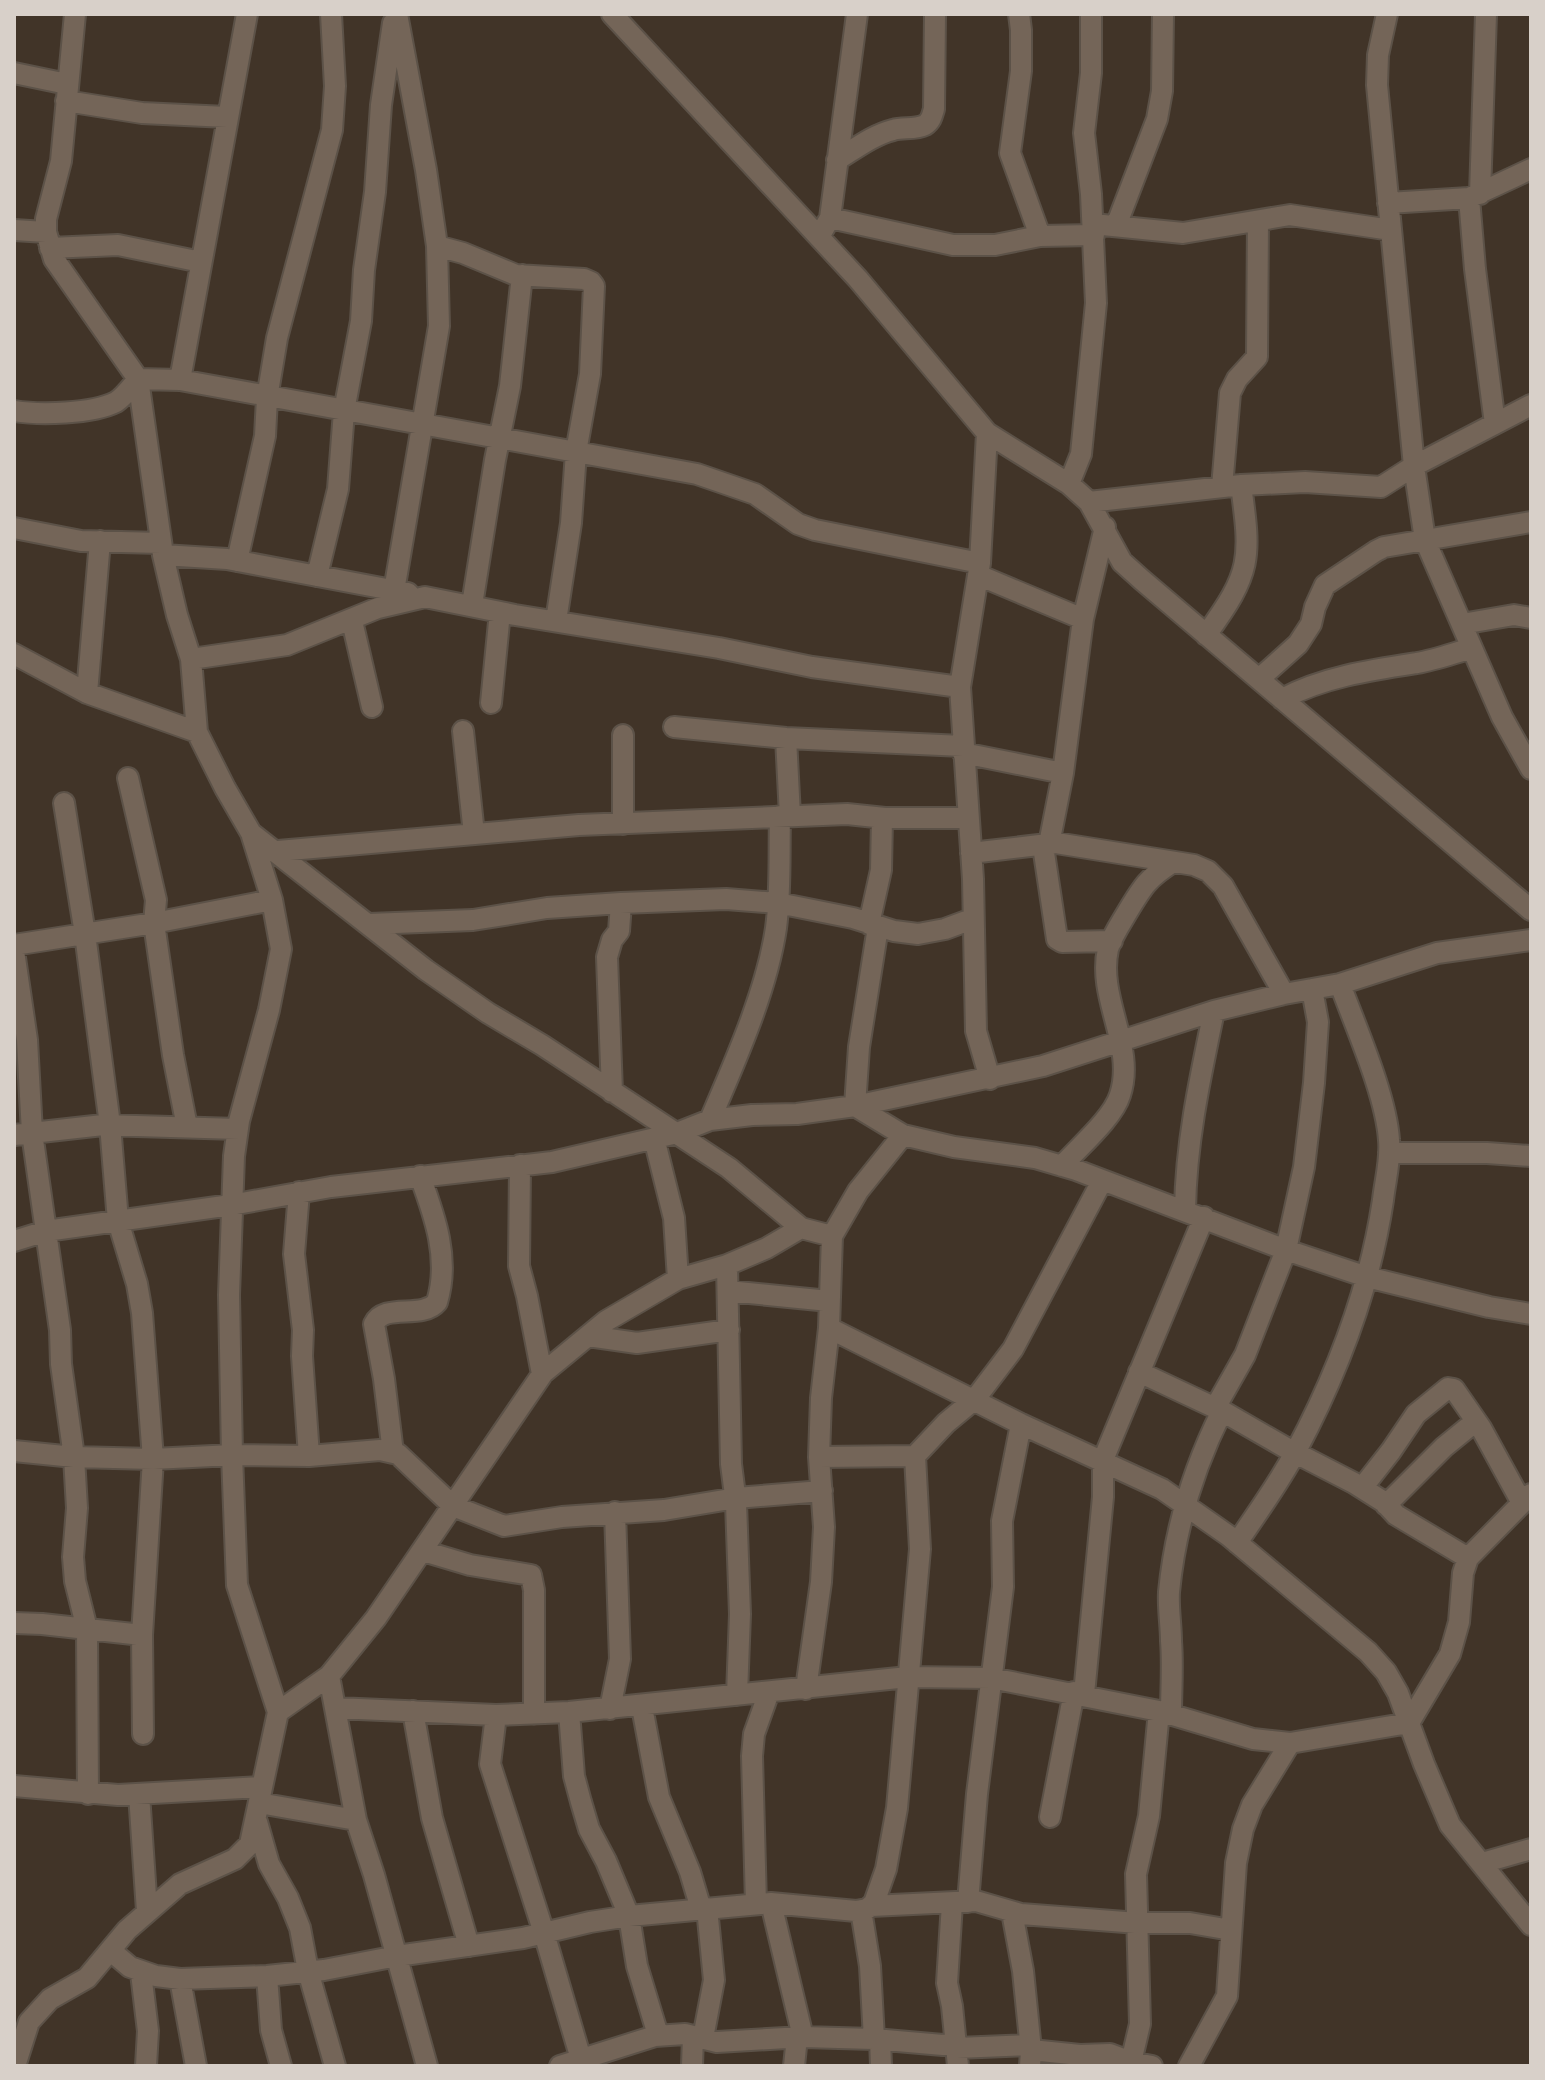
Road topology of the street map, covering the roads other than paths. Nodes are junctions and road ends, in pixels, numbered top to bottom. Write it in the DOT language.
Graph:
graph roads {
  1 [pos="75,14"];
  2 [pos="247,14"];
  3 [pos="331,14"];
  4 [pos="396,14"];
  5 [pos="612,14"];
  6 [pos="857,14"];
  7 [pos="935,14"];
  8 [pos="1019,14"];
  9 [pos="1091,14"];
  10 [pos="1163,14"];
  11 [pos="1387,14"];
  12 [pos="1486,14"];
  13 [pos="14,73"];
  14 [pos="67,93"];
  15 [pos="227,117"];
  16 [pos="837,160"];
  17 [pos="1531,169"];
  18 [pos="1474,196"];
  19 [pos="1388,203"];
  20 [pos="830,218"];
  21 [pos="1258,221"];
  22 [pos="1116,226"];
  23 [pos="14,230"];
  24 [pos="1093,230"];
  25 [pos="1391,230"];
  26 [pos="1040,236"];
  27 [pos="819,238"];
  28 [pos="48,240"];
  29 [pos="437,246"];
  30 [pos="201,262"];
  31 [pos="522,275"];
  32 [pos="138,379"];
  33 [pos="180,380"];
  34 [pos="267,398"];
  35 [pos="1531,405"];
  36 [pos="14,411"];
  37 [pos="344,411"];
  38 [pos="421,424"];
  39 [pos="1495,424"];
  40 [pos="987,433"];
  41 [pos="500,437"];
  42 [pos="576,452"];
  43 [pos="1414,466"];
  44 [pos="1069,484"];
  45 [pos="1231,486"];
  46 [pos="1089,502"];
  47 [pos="1531,522"];
  48 [pos="1105,527"];
  49 [pos="14,528"];
  50 [pos="1425,540"];
  51 [pos="100,541"];
  52 [pos="162,549"];
  53 [pos="237,561"];
  54 [pos="979,569"];
  55 [pos="317,576"];
  56 [pos="394,591"];
  57 [pos="425,597"];
  58 [pos="472,605"];
  59 [pos="500,612"];
  60 [pos="1531,618"];
  61 [pos="1083,619"];
  62 [pos="352,621"];
  63 [pos="556,621"];
  64 [pos="1462,624"];
  65 [pos="1206,635"];
  66 [pos="1472,648"];
  67 [pos="14,654"];
  68 [pos="191,659"];
  69 [pos="1259,679"];
  70 [pos="960,687"];
  71 [pos="87,693"];
  72 [pos="1282,699"];
  73 [pos="491,703"];
  74 [pos="372,707"];
  75 [pos="674,727"];
  76 [pos="463,731"];
  77 [pos="197,732"];
  78 [pos="623,735"];
  79 [pos="786,738"];
  80 [pos="963,750"];
  81 [pos="1531,769"];
  82 [pos="1063,773"];
  83 [pos="128,778"];
  84 [pos="64,803"];
  85 [pos="785,816"];
  86 [pos="882,818"];
  87 [pos="968,818"];
  88 [pos="623,824"];
  89 [pos="251,833"];
  90 [pos="474,834"];
  91 [pos="1046,845"];
  92 [pos="278,851"];
  93 [pos="971,853"];
  94 [pos="1173,862"];
  95 [pos="272,900"];
  96 [pos="621,903"];
  97 [pos="778,903"];
  98 [pos="1531,910"];
  99 [pos="972,919"];
  100 [pos="154,923"];
  101 [pos="369,924"];
  102 [pos="874,926"];
  103 [pos="85,934"];
  104 [pos="1531,940"];
  105 [pos="1112,941"];
  106 [pos="14,945"];
  107 [pos="14,951"];
  108 [pos="1340,984"];
  109 [pos="1312,989"];
  110 [pos="1284,994"];
  111 [pos="1214,1011"];
  112 [pos="1120,1043"];
  113 [pos="990,1079"];
  114 [pos="612,1092"];
  115 [pos="855,1106"];
  116 [pos="710,1120"];
  117 [pos="110,1125"];
  118 [pos="187,1127"];
  119 [pos="238,1129"];
  120 [pos="677,1133"];
  121 [pos="23,1134"];
  122 [pos="903,1135"];
  123 [pos="654,1138"];
  124 [pos="1389,1153"];
  125 [pos="1531,1156"];
  126 [pos="520,1165"];
  127 [pos="1062,1166"];
  128 [pos="420,1176"];
  129 [pos="1102,1181"];
  130 [pos="299,1192"];
  131 [pos="231,1205"];
  132 [pos="1195,1214"];
  133 [pos="118,1221"];
  134 [pos="801,1228"];
  135 [pos="46,1231"];
  136 [pos="832,1236"];
  137 [pos="14,1241"];
  138 [pos="1286,1250"];
  139 [pos="727,1265"];
  140 [pos="1367,1277"];
  141 [pos="678,1279"];
  142 [pos="728,1291"];
  143 [pos="829,1301"];
  144 [pos="1531,1314"];
  145 [pos="829,1328"];
  146 [pos="729,1330"];
  147 [pos="588,1336"];
  148 [pos="1139,1372"];
  149 [pos="542,1374"];
  150 [pos="975,1399"];
  151 [pos="1218,1409"];
  152 [pos="1476,1421"];
  153 [pos="1021,1424"];
  154 [pos="14,1451"];
  155 [pos="393,1453"];
  156 [pos="1295,1453"];
  157 [pos="232,1455"];
  158 [pos="309,1456"];
  159 [pos="915,1456"];
  160 [pos="74,1457"];
  161 [pos="819,1457"];
  162 [pos="153,1459"];
  163 [pos="1103,1460"];
  164 [pos="1362,1488"];
  165 [pos="822,1491"];
  166 [pos="736,1498"];
  167 [pos="1527,1498"];
  168 [pos="1185,1505"];
  169 [pos="1386,1505"];
  170 [pos="453,1506"];
  171 [pos="615,1512"];
  172 [pos="1237,1543"];
  173 [pos="423,1551"];
  174 [pos="1468,1558"];
  175 [pos="14,1623"];
  176 [pos="87,1629"];
  177 [pos="142,1635"];
  178 [pos="329,1676"];
  179 [pos="908,1677"];
  180 [pos="991,1678"];
  181 [pos="806,1689"];
  182 [pos="769,1692"];
  183 [pos="1079,1693"];
  184 [pos="737,1695"];
  185 [pos="642,1707"];
  186 [pos="336,1708"];
  187 [pos="610,1709"];
  188 [pos="413,1711"];
  189 [pos="278,1712"];
  190 [pos="569,1712"];
  191 [pos="1165,1713"];
  192 [pos="534,1714"];
  193 [pos="496,1715"];
  194 [pos="1409,1723"];
  195 [pos="143,1734"];
  196 [pos="1290,1743"];
  197 [pos="14,1786"];
  198 [pos="88,1794"];
  199 [pos="139,1794"];
  200 [pos="259,1803"];
  201 [pos="1050,1817"];
  202 [pos="356,1820"];
  203 [pos="1531,1849"];
  204 [pos="1482,1863"];
  205 [pos="960,1903"];
  206 [pos="763,1904"];
  207 [pos="866,1908"];
  208 [pos="704,1909"];
  209 [pos="147,1911"];
  210 [pos="1012,1912"];
  211 [pos="629,1916"];
  212 [pos="1138,1923"];
  213 [pos="1531,1925"];
  214 [pos="1231,1930"];
  215 [pos="544,1933"];
  216 [pos="469,1946"];
  217 [pos="111,1951"];
  218 [pos="397,1956"];
  219 [pos="308,1971"];
  220 [pos="141,1973"];
  221 [pos="267,1976"];
  222 [pos="180,1979"];
  223 [pos="22,2024"];
  224 [pos="658,2035"];
  225 [pos="698,2037"];
  226 [pos="800,2037"];
  227 [pos="877,2039"];
  228 [pos="957,2052"];
  229 [pos="1030,2054"];
  230 [pos="1131,2062"];
  231 [pos="582,2063"];
  232 [pos="15,2066"];
  233 [pos="146,2066"];
  234 [pos="196,2066"];
  235 [pos="281,2066"];
  236 [pos="335,2066"];
  237 [pos="427,2066"];
  238 [pos="560,2066"];
  239 [pos="692,2066"];
  240 [pos="794,2066"];
  241 [pos="881,2066"];
  242 [pos="1152,2066"];
  243 [pos="1189,2066"];
  1 -- 14 [label="street"];
  2 -- 15 [label="street"];
  3 -- 34 [label="street"];
  4 -- 29 [label="street"];
  4 -- 37 [label="street"];
  5 -- 27 [label="street"];
  6 -- 16 [label="street"];
  7 -- 16 [label="street"];
  8 -- 26 [label="street"];
  9 -- 24 [label="street"];
  10 -- 22 [label="street"];
  11 -- 19 [label="street"];
  12 -- 18 [label="street"];
  13 -- 14 [label="street"];
  14 -- 15 [label="street"];
  14 -- 28 [label="street"];
  15 -- 30 [label="street"];
  16 -- 20 [label="street"];
  17 -- 18 [label="street"];
  18 -- 19 [label="street"];
  18 -- 39 [label="street"];
  19 -- 25 [label="street"];
  20 -- 26 [label="street"];
  20 -- 27 [label="street"];
  21 -- 22 [label="street"];
  21 -- 25 [label="street"];
  21 -- 45 [label="street"];
  22 -- 24 [label="street"];
  23 -- 28 [label="street"];
  24 -- 26 [label="street"];
  24 -- 44 [label="street"];
  25 -- 43 [label="street"];
  27 -- 40 [label="street"];
  28 -- 30 [label="street"];
  28 -- 32 [label="street"];
  29 -- 31 [label="street"];
  29 -- 38 [label="street"];
  30 -- 33 [label="street"];
  31 -- 41 [label="street"];
  31 -- 42 [label="street"];
  32 -- 33 [label="street"];
  32 -- 36 [label="street"];
  32 -- 52 [label="street"];
  33 -- 34 [label="street"];
  34 -- 37 [label="street"];
  34 -- 53 [label="street"];
  35 -- 39 [label="street"];
  37 -- 38 [label="street"];
  37 -- 55 [label="street"];
  38 -- 41 [label="street"];
  38 -- 56 [label="street"];
  39 -- 43 [label="street"];
  40 -- 44 [label="street"];
  40 -- 54 [label="street"];
  41 -- 42 [label="street"];
  41 -- 58 [label="street"];
  42 -- 54 [label="street"];
  42 -- 63 [label="street"];
  43 -- 45 [label="street"];
  43 -- 50 [label="street"];
  44 -- 46 [label="street"];
  45 -- 46 [label="street"];
  45 -- 65 [label="street"];
  46 -- 48 [label="street"];
  47 -- 50 [label="street"];
  48 -- 61 [label="street"];
  48 -- 65 [label="street"];
  49 -- 51 [label="street"];
  50 -- 64 [label="street"];
  50 -- 69 [label="street"];
  51 -- 52 [label="street"];
  51 -- 71 [label="street"];
  52 -- 53 [label="street"];
  52 -- 68 [label="street"];
  53 -- 55 [label="street"];
  54 -- 61 [label="street"];
  54 -- 70 [label="street"];
  55 -- 56 [label="street"];
  56 -- 57 [label="street"];
  57 -- 58 [label="street"];
  57 -- 62 [label="street"];
  58 -- 59 [label="street"];
  59 -- 63 [label="street"];
  59 -- 73 [label="street"];
  60 -- 64 [label="street"];
  61 -- 82 [label="street"];
  62 -- 68 [label="street"];
  62 -- 74 [label="street"];
  63 -- 70 [label="street"];
  64 -- 66 [label="street"];
  65 -- 69 [label="street"];
  66 -- 72 [label="street"];
  66 -- 81 [label="street"];
  67 -- 71 [label="street"];
  68 -- 77 [label="street"];
  69 -- 72 [label="street"];
  70 -- 80 [label="street"];
  71 -- 77 [label="street"];
  72 -- 98 [label="street"];
  75 -- 79 [label="street"];
  76 -- 90 [label="street"];
  77 -- 89 [label="street"];
  78 -- 88 [label="street"];
  79 -- 80 [label="street"];
  79 -- 85 [label="street"];
  80 -- 82 [label="street"];
  80 -- 87 [label="street"];
  82 -- 91 [label="street"];
  83 -- 100 [label="street"];
  84 -- 103 [label="street"];
  85 -- 86 [label="street"];
  85 -- 88 [label="street"];
  85 -- 97 [label="street"];
  86 -- 87 [label="street"];
  86 -- 102 [label="street"];
  87 -- 93 [label="street"];
  88 -- 90 [label="street"];
  89 -- 92 [label="street"];
  89 -- 95 [label="street"];
  90 -- 92 [label="street"];
  91 -- 93 [label="street"];
  91 -- 94 [label="street"];
  91 -- 105 [label="street"];
  92 -- 101 [label="street"];
  93 -- 99 [label="street"];
  94 -- 105 [label="street"];
  94 -- 110 [label="street"];
  95 -- 100 [label="street"];
  95 -- 119 [label="street"];
  96 -- 97 [label="street"];
  96 -- 101 [label="street"];
  96 -- 114 [label="street"];
  97 -- 102 [label="street"];
  97 -- 116 [label="street"];
  99 -- 102 [label="street"];
  99 -- 113 [label="street"];
  100 -- 103 [label="street"];
  100 -- 118 [label="street"];
  101 -- 114 [label="street"];
  102 -- 115 [label="street"];
  103 -- 106 [label="street"];
  103 -- 117 [label="street"];
  104 -- 108 [label="street"];
  105 -- 112 [label="street"];
  107 -- 121 [label="street"];
  108 -- 109 [label="street"];
  108 -- 124 [label="street"];
  109 -- 110 [label="street"];
  109 -- 138 [label="street"];
  110 -- 111 [label="street"];
  111 -- 112 [label="street"];
  111 -- 132 [label="street"];
  112 -- 113 [label="street"];
  112 -- 127 [label="street"];
  113 -- 115 [label="street"];
  114 -- 120 [label="street"];
  115 -- 116 [label="street"];
  115 -- 122 [label="street"];
  116 -- 120 [label="street"];
  117 -- 118 [label="street"];
  117 -- 121 [label="street"];
  117 -- 133 [label="street"];
  118 -- 119 [label="street"];
  119 -- 131 [label="street"];
  120 -- 123 [label="street"];
  120 -- 134 [label="street"];
  121 -- 135 [label="street"];
  122 -- 127 [label="street"];
  122 -- 136 [label="street"];
  123 -- 126 [label="street"];
  123 -- 141 [label="street"];
  124 -- 125 [label="street"];
  124 -- 140 [label="street"];
  126 -- 128 [label="street"];
  126 -- 149 [label="street"];
  127 -- 129 [label="street"];
  128 -- 130 [label="street"];
  128 -- 155 [label="street"];
  129 -- 132 [label="street"];
  129 -- 150 [label="street"];
  130 -- 131 [label="street"];
  130 -- 158 [label="street"];
  131 -- 133 [label="street"];
  131 -- 157 [label="street"];
  132 -- 138 [label="street"];
  132 -- 148 [label="street"];
  133 -- 135 [label="street"];
  133 -- 162 [label="street"];
  134 -- 136 [label="street"];
  134 -- 139 [label="street"];
  135 -- 137 [label="street"];
  135 -- 160 [label="street"];
  136 -- 143 [label="street"];
  138 -- 140 [label="street"];
  138 -- 151 [label="street"];
  139 -- 141 [label="street"];
  139 -- 142 [label="street"];
  140 -- 144 [label="street"];
  140 -- 156 [label="street"];
  141 -- 147 [label="street"];
  142 -- 143 [label="street"];
  142 -- 146 [label="street"];
  143 -- 145 [label="street"];
  145 -- 150 [label="street"];
  145 -- 161 [label="street"];
  146 -- 147 [label="street"];
  146 -- 166 [label="street"];
  147 -- 149 [label="street"];
  148 -- 151 [label="street"];
  148 -- 163 [label="street"];
  149 -- 170 [label="street"];
  150 -- 153 [label="street"];
  150 -- 159 [label="street"];
  151 -- 156 [label="street"];
  151 -- 168 [label="street"];
  152 -- 164 [label="street"];
  152 -- 167 [label="street"];
  152 -- 169 [label="street"];
  153 -- 163 [label="street"];
  153 -- 180 [label="street"];
  154 -- 160 [label="street"];
  155 -- 158 [label="street"];
  155 -- 170 [label="street"];
  156 -- 164 [label="street"];
  156 -- 172 [label="street"];
  157 -- 158 [label="street"];
  157 -- 162 [label="street"];
  157 -- 189 [label="street"];
  159 -- 161 [label="street"];
  159 -- 179 [label="street"];
  160 -- 162 [label="street"];
  160 -- 176 [label="street"];
  161 -- 165 [label="street"];
  162 -- 177 [label="street"];
  163 -- 168 [label="street"];
  163 -- 183 [label="street"];
  164 -- 169 [label="street"];
  165 -- 166 [label="street"];
  165 -- 181 [label="street"];
  166 -- 171 [label="street"];
  166 -- 184 [label="street"];
  167 -- 174 [label="street"];
  168 -- 172 [label="street"];
  168 -- 191 [label="street"];
  169 -- 174 [label="street"];
  170 -- 171 [label="street"];
  170 -- 173 [label="street"];
  171 -- 187 [label="street"];
  172 -- 194 [label="street"];
  173 -- 178 [label="street"];
  173 -- 192 [label="street"];
  174 -- 194 [label="street"];
  175 -- 176 [label="street"];
  176 -- 177 [label="street"];
  176 -- 198 [label="street"];
  177 -- 195 [label="street"];
  178 -- 186 [label="street"];
  178 -- 189 [label="street"];
  179 -- 180 [label="street"];
  179 -- 181 [label="street"];
  179 -- 207 [label="street"];
  180 -- 183 [label="street"];
  180 -- 205 [label="street"];
  181 -- 182 [label="street"];
  182 -- 184 [label="street"];
  182 -- 206 [label="street"];
  183 -- 191 [label="street"];
  183 -- 201 [label="street"];
  184 -- 185 [label="street"];
  185 -- 187 [label="street"];
  185 -- 208 [label="street"];
  186 -- 188 [label="street"];
  186 -- 202 [label="street"];
  187 -- 190 [label="street"];
  188 -- 193 [label="street"];
  188 -- 216 [label="street"];
  189 -- 200 [label="street"];
  190 -- 192 [label="street"];
  190 -- 211 [label="street"];
  191 -- 196 [label="street"];
  191 -- 212 [label="street"];
  192 -- 193 [label="street"];
  193 -- 215 [label="street"];
  194 -- 196 [label="street"];
  194 -- 204 [label="street"];
  196 -- 214 [label="street"];
  197 -- 198 [label="street"];
  198 -- 199 [label="street"];
  199 -- 200 [label="street"];
  199 -- 209 [label="street"];
  200 -- 202 [label="street"];
  200 -- 209 [label="street"];
  200 -- 219 [label="street"];
  202 -- 218 [label="street"];
  203 -- 204 [label="street"];
  204 -- 213 [label="street"];
  205 -- 207 [label="street"];
  205 -- 210 [label="street"];
  205 -- 228 [label="street"];
  206 -- 207 [label="street"];
  206 -- 208 [label="street"];
  206 -- 226 [label="street"];
  207 -- 227 [label="street"];
  208 -- 211 [label="street"];
  208 -- 225 [label="street"];
  209 -- 217 [label="street"];
  210 -- 212 [label="street"];
  210 -- 229 [label="street"];
  211 -- 215 [label="street"];
  211 -- 224 [label="street"];
  212 -- 214 [label="street"];
  212 -- 230 [label="street"];
  214 -- 243 [label="street"];
  215 -- 216 [label="street"];
  215 -- 231 [label="street"];
  216 -- 218 [label="street"];
  217 -- 220 [label="street"];
  217 -- 223 [label="street"];
  218 -- 219 [label="street"];
  218 -- 237 [label="street"];
  219 -- 221 [label="street"];
  219 -- 236 [label="street"];
  220 -- 222 [label="street"];
  220 -- 233 [label="street"];
  221 -- 222 [label="street"];
  221 -- 235 [label="street"];
  222 -- 234 [label="street"];
  223 -- 232 [label="street"];
  224 -- 225 [label="street"];
  224 -- 231 [label="street"];
  225 -- 226 [label="street"];
  225 -- 239 [label="street"];
  226 -- 227 [label="street"];
  226 -- 240 [label="street"];
  227 -- 228 [label="street"];
  227 -- 241 [label="street"];
  228 -- 229 [label="street"];
  229 -- 230 [label="street"];
  230 -- 242 [label="street"];
  231 -- 238 [label="street"];
}
